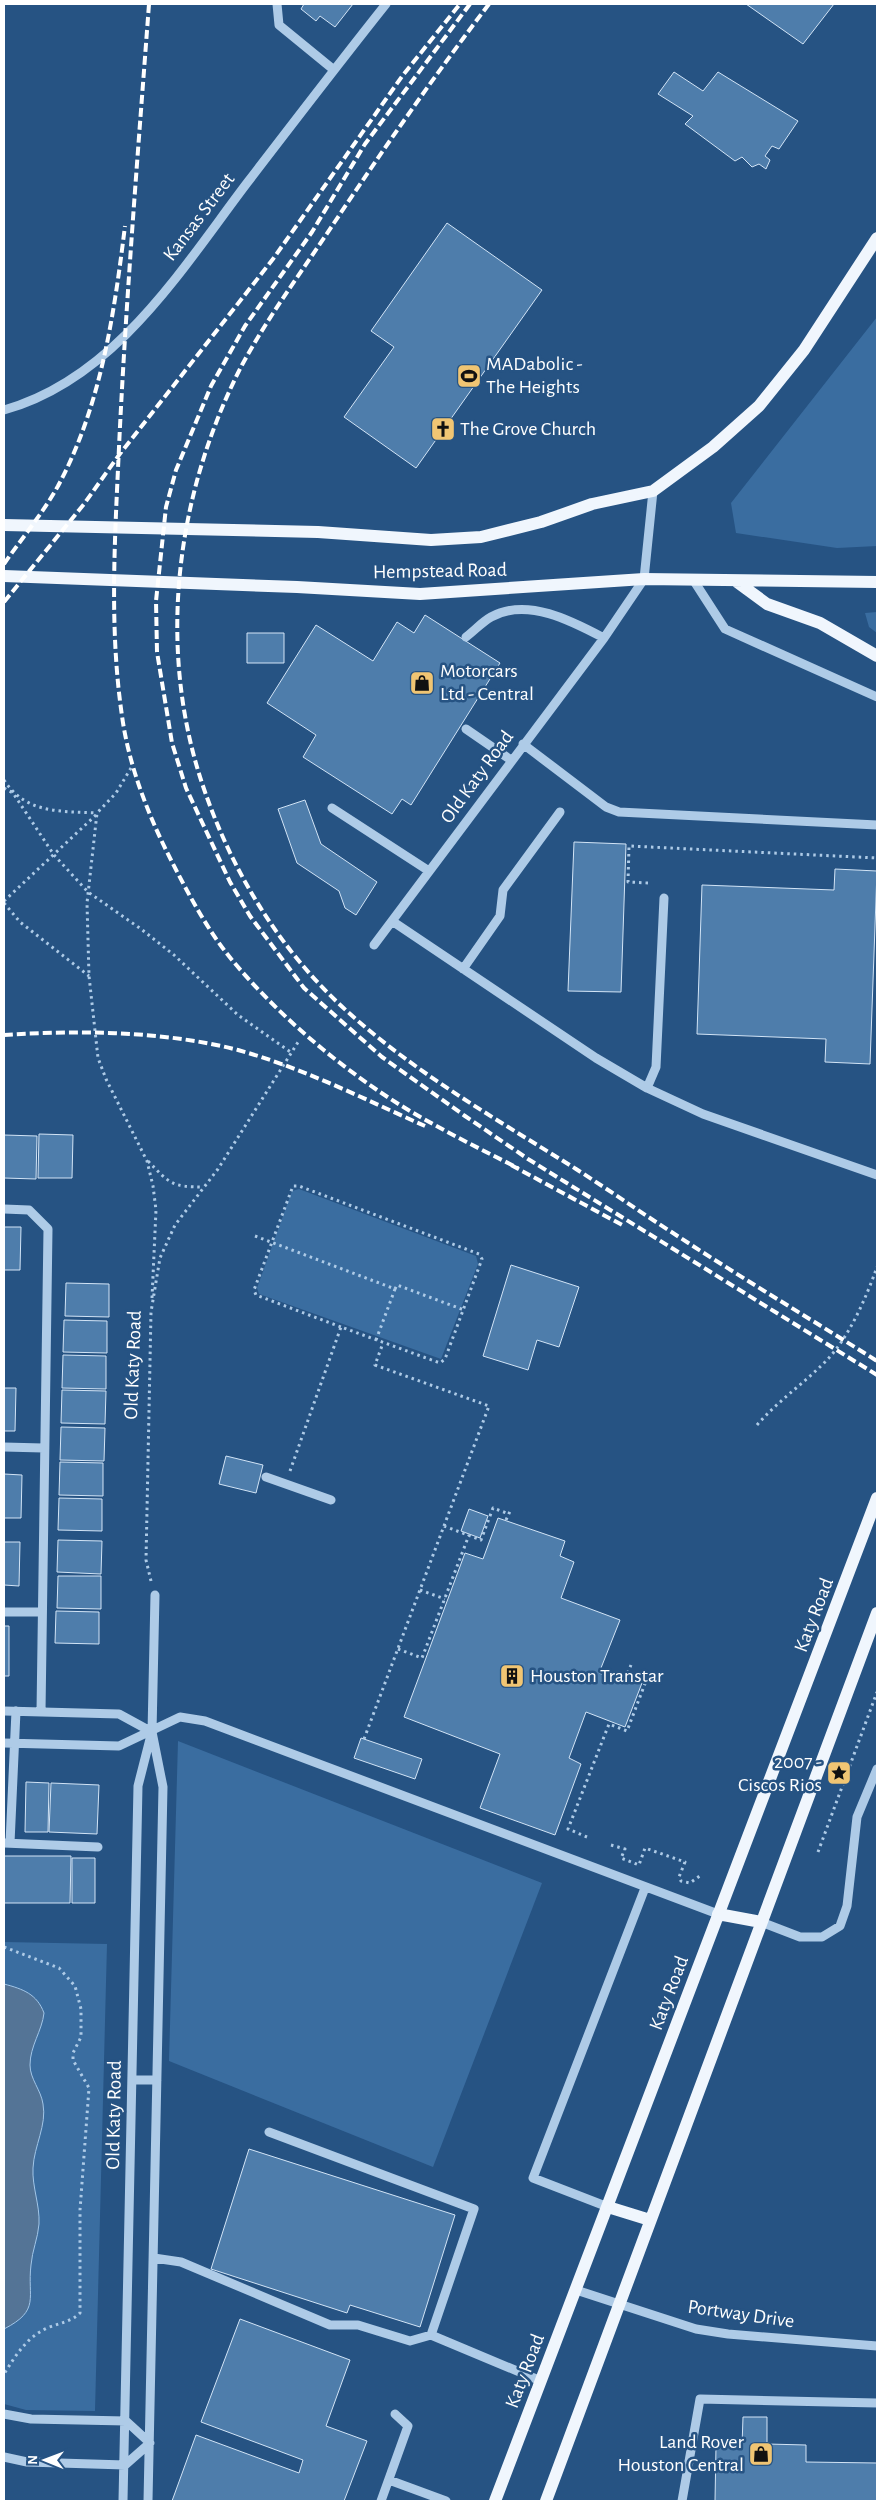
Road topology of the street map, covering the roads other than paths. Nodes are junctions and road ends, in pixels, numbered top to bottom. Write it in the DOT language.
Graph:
graph roads {
  1 [pos="277,4"];
  2 [pos="386,4"];
  3 [pos="334,70"];
  4 [pos="877,238"];
  5 [pos="4,410"];
  6 [pos="653,491"];
  7 [pos="4,525"];
  8 [pos="4,576"];
  9 [pos="644,579"];
  10 [pos="694,581"];
  11 [pos="738,582"];
  12 [pos="877,582"];
  13 [pos="466,637"];
  14 [pos="604,638"];
  15 [pos="877,656"];
  16 [pos="877,697"];
  17 [pos="466,728"];
  18 [pos="523,744"];
  19 [pos="512,760"];
  20 [pos="332,808"];
  21 [pos="560,812"];
  22 [pos="877,825"];
  23 [pos="429,872"];
  24 [pos="664,898"];
  25 [pos="392,921"];
  26 [pos="374,945"];
  27 [pos="464,969"];
  28 [pos="647,1088"];
  29 [pos="877,1175"];
  30 [pos="4,1209"];
  31 [pos="4,1447"];
  32 [pos="43,1448"];
  33 [pos="266,1477"];
  34 [pos="877,1498"];
  35 [pos="331,1500"];
  36 [pos="155,1595"];
  37 [pos="4,1612"];
  38 [pos="42,1612"];
  39 [pos="877,1613"];
  40 [pos="4,1711"];
  41 [pos="16,1711"];
  42 [pos="41,1712"];
  43 [pos="152,1732"];
  44 [pos="4,1743"];
  45 [pos="14,1743"];
  46 [pos="877,1768"];
  47 [pos="7,1843"];
  48 [pos="98,1847"];
  49 [pos="645,1888"];
  50 [pos="718,1914"];
  51 [pos="761,1922"];
  52 [pos="132,2080"];
  53 [pos="157,2080"];
  54 [pos="269,2132"];
  55 [pos="608,2207"];
  56 [pos="650,2220"];
  57 [pos="154,2258"];
  58 [pos="576,2290"];
  59 [pos="618,2305"];
  60 [pos="431,2335"];
  61 [pos="877,2346"];
  62 [pos="541,2382"];
  63 [pos="877,2403"];
  64 [pos="4,2414"];
  65 [pos="395,2414"];
  66 [pos="126,2420"];
  67 [pos="150,2443"];
  68 [pos="4,2457"];
  69 [pos="125,2465"];
  70 [pos="389,2480"];
  71 [pos="123,2501"];
  72 [pos="148,2501"];
  73 [pos="381,2501"];
  74 [pos="446,2501"];
  75 [pos="495,2501"];
  76 [pos="546,2501"];
  77 [pos="682,2501"];
  1 -- 3 [label="street"];
  2 -- 3 [label="street, Kansas Street"];
  3 -- 5 [label="street, Kansas Street"];
  4 -- 6 [label="main road, Hempstead Road"];
  6 -- 7 [label="main road, Hempstead Road"];
  6 -- 9 [label="street, Old Katy Road"];
  8 -- 9 [label="main road, Hempstead Road"];
  9 -- 10 [label="main road, Hempstead Road"];
  9 -- 14 [label="street, Old Katy Road"];
  10 -- 11 [label="main road, Hempstead Road"];
  10 -- 16 [label="street"];
  11 -- 12 [label="main road, Hempstead Road"];
  11 -- 15 [label="main road"];
  13 -- 14 [label="street"];
  14 -- 18 [label="street, Old Katy Road"];
  17 -- 19 [label="street"];
  18 -- 19 [label="street, Old Katy Road"];
  18 -- 22 [label="street"];
  19 -- 23 [label="street, Old Katy Road"];
  20 -- 23 [label="street"];
  21 -- 27 [label="street"];
  23 -- 25 [label="street, Old Katy Road"];
  24 -- 28 [label="street"];
  25 -- 26 [label="street, Old Katy Road"];
  25 -- 27 [label="street"];
  27 -- 28 [label="street"];
  28 -- 29 [label="street"];
  30 -- 32 [label="street"];
  31 -- 32 [label="street"];
  32 -- 38 [label="street"];
  33 -- 35 [label="street"];
  34 -- 50 [label="main road, Katy Road"];
  36 -- 43 [label="street, Old Katy Road"];
  37 -- 38 [label="street"];
  38 -- 42 [label="street"];
  39 -- 51 [label="main road"];
  40 -- 41 [label="street"];
  41 -- 42 [label="street"];
  41 -- 45 [label="street"];
  42 -- 43 [label="street"];
  43 -- 45 [label="street"];
  43 -- 49 [label="street"];
  43 -- 52 [label="street, Old Katy Road"];
  43 -- 53 [label="street, Old Katy Road"];
  44 -- 45 [label="street"];
  45 -- 47 [label="street"];
  46 -- 51 [label="street"];
  47 -- 48 [label="street"];
  49 -- 50 [label="street"];
  49 -- 55 [label="street"];
  50 -- 51 [label="main road"];
  50 -- 55 [label="main road, Katy Road"];
  51 -- 56 [label="main road"];
  52 -- 53 [label="street"];
  52 -- 66 [label="street, Old Katy Road"];
  53 -- 57 [label="street, Old Katy Road"];
  54 -- 60 [label="street"];
  55 -- 56 [label="main road"];
  55 -- 58 [label="main road, Katy Road"];
  56 -- 59 [label="main road"];
  57 -- 60 [label="street"];
  57 -- 67 [label="street, Old Katy Road"];
  58 -- 59 [label="street, Portway Drive"];
  58 -- 62 [label="main road, Katy Road"];
  59 -- 61 [label="street, Portway Drive"];
  59 -- 76 [label="main road"];
  60 -- 62 [label="street"];
  62 -- 75 [label="main road, Katy Road"];
  63 -- 77 [label="street"];
  64 -- 66 [label="street"];
  65 -- 70 [label="street"];
  66 -- 67 [label="street"];
  66 -- 69 [label="street, Old Katy Road"];
  67 -- 69 [label="street"];
  67 -- 72 [label="street, Old Katy Road"];
  68 -- 69 [label="street"];
  69 -- 71 [label="street, Old Katy Road"];
  70 -- 73 [label="street"];
  70 -- 74 [label="street"];
}
